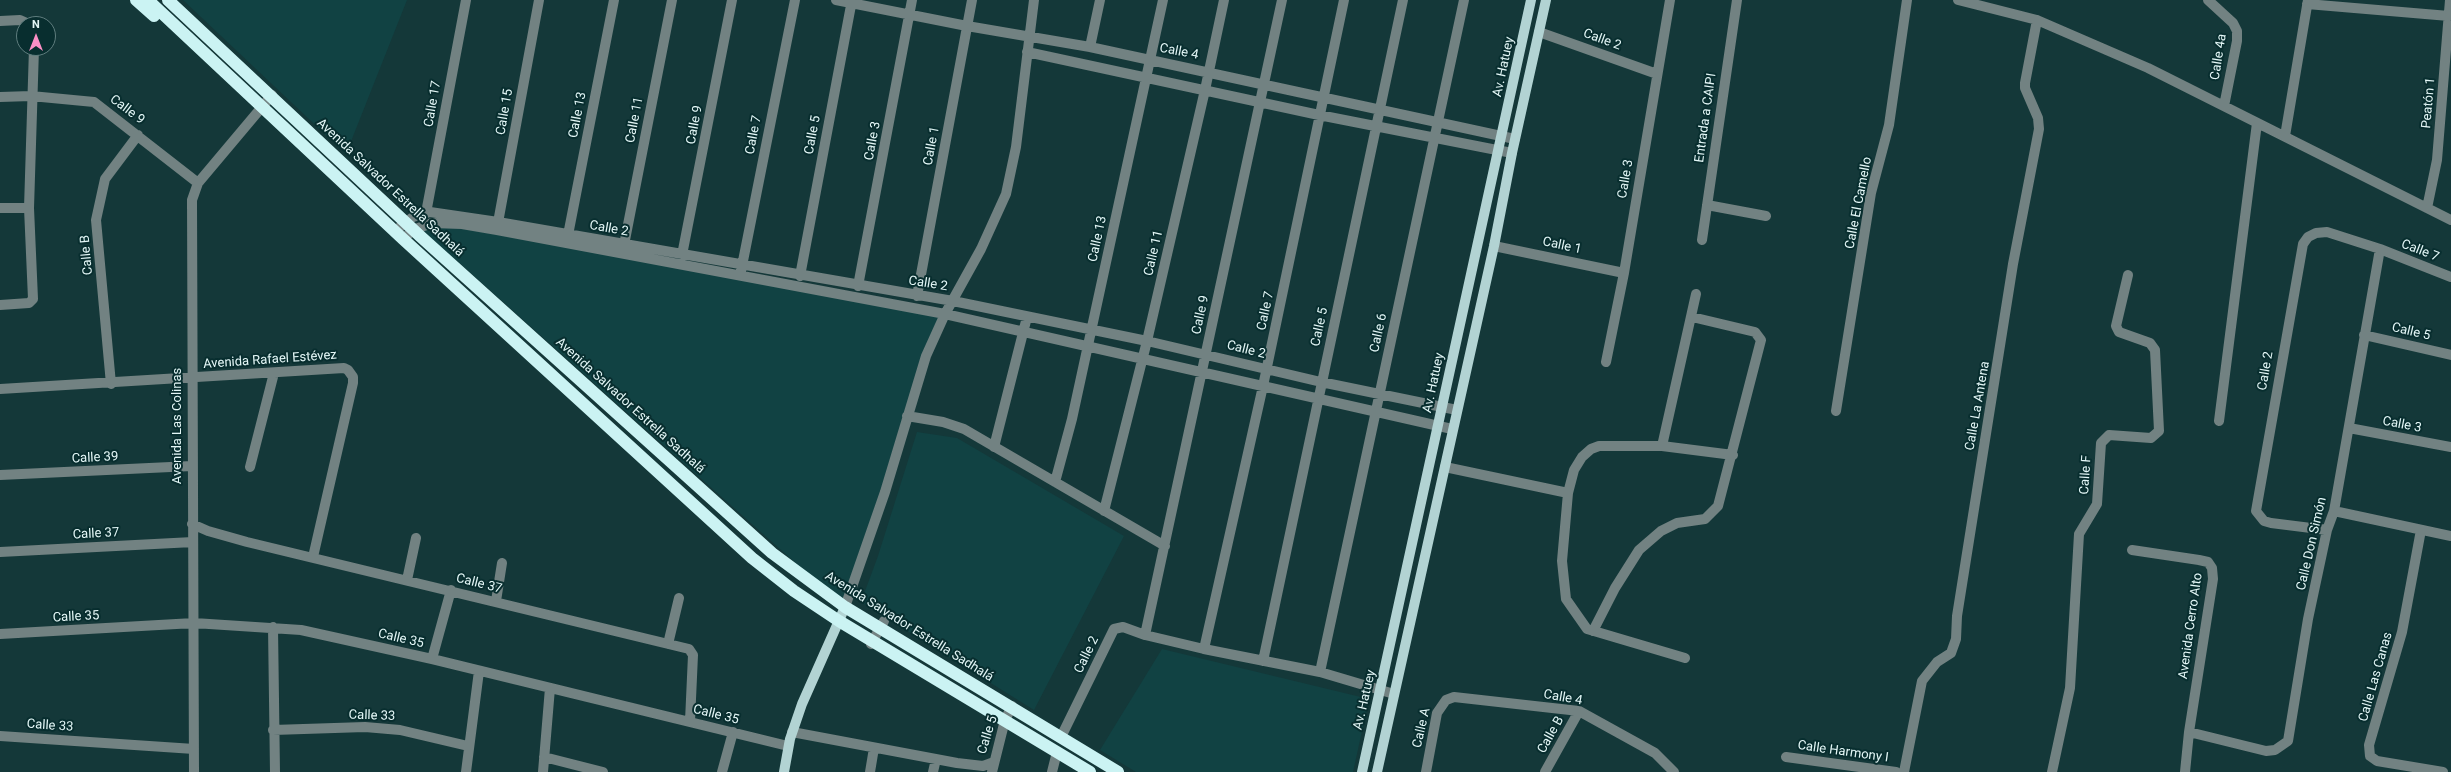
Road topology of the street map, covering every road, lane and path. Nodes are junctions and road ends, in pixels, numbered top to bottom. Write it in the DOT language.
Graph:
graph roads {
  1 [pos="136,0"];
  2 [pos="148,0"];
  3 [pos="168,0"];
  4 [pos="466,0"];
  5 [pos="540,0"];
  6 [pos="614,0"];
  7 [pos="672,0"];
  8 [pos="732,0"];
  9 [pos="795,0"];
  10 [pos="836,0"];
  11 [pos="912,0"];
  12 [pos="972,0"];
  13 [pos="1034,0"];
  14 [pos="1100,0"];
  15 [pos="1163,0"];
  16 [pos="1224,0"];
  17 [pos="1282,0"];
  18 [pos="1344,0"];
  19 [pos="1403,0"];
  20 [pos="1464,0"];
  21 [pos="1531,0"];
  22 [pos="1546,0"];
  23 [pos="1670,0"];
  24 [pos="1737,0"];
  25 [pos="1907,0"];
  26 [pos="1958,0"];
  27 [pos="2208,0"];
  28 [pos="2450,0"];
  29 [pos="852,2"];
  30 [pos="2308,2"];
  31 [pos="910,15"];
  32 [pos="2449,16"];
  33 [pos="16,20"];
  34 [pos="2037,20"];
  35 [pos="0,21"];
  36 [pos="967,26"];
  37 [pos="2450,29"];
  38 [pos="1539,32"];
  39 [pos="1030,36"];
  40 [pos="1090,47"];
  41 [pos="1028,52"];
  42 [pos="34,56"];
  43 [pos="1150,60"];
  44 [pos="1209,72"];
  45 [pos="1657,74"];
  46 [pos="1146,77"];
  47 [pos="1263,83"];
  48 [pos="1206,90"];
  49 [pos="272,95"];
  50 [pos="31,96"];
  51 [pos="1322,96"];
  52 [pos="0,97"];
  53 [pos="2447,98"];
  54 [pos="1260,102"];
  55 [pos="262,105"];
  56 [pos="2224,106"];
  57 [pos="1380,108"];
  58 [pos="1319,115"];
  59 [pos="1438,123"];
  60 [pos="2257,123"];
  61 [pos="1375,127"];
  62 [pos="138,136"];
  63 [pos="1502,136"];
  64 [pos="2285,136"];
  65 [pos="1434,139"];
  66 [pos="1515,139"];
  67 [pos="1498,150"];
  68 [pos="1512,153"];
  69 [pos="198,183"];
  70 [pos="1707,205"];
  71 [pos="0,208"];
  72 [pos="29,208"];
  73 [pos="2427,208"];
  74 [pos="426,213"];
  75 [pos="1766,216"];
  76 [pos="2451,220"];
  77 [pos="409,226"];
  78 [pos="498,226"];
  79 [pos="399,235"];
  80 [pos="568,235"];
  81 [pos="1702,240"];
  82 [pos="624,245"];
  83 [pos="1494,246"];
  84 [pos="2380,249"];
  85 [pos="682,254"];
  86 [pos="741,270"];
  87 [pos="1624,273"];
  88 [pos="2128,275"];
  89 [pos="800,276"];
  90 [pos="2451,277"];
  91 [pos="858,286"];
  92 [pos="891,292"];
  93 [pos="1696,294"];
  94 [pos="917,296"];
  95 [pos="953,301"];
  96 [pos="888,304"];
  97 [pos="0,305"];
  98 [pos="945,314"];
  99 [pos="1692,316"];
  100 [pos="1027,317"];
  101 [pos="1091,330"];
  102 [pos="1023,333"];
  103 [pos="2364,335"];
  104 [pos="1147,341"];
  105 [pos="1087,347"];
  106 [pos="1206,354"];
  107 [pos="2451,355"];
  108 [pos="1143,359"];
  109 [pos="1606,362"];
  110 [pos="1267,369"];
  111 [pos="1201,371"];
  112 [pos="274,373"];
  113 [pos="191,378"];
  114 [pos="1321,382"];
  115 [pos="111,384"];
  116 [pos="1263,386"];
  117 [pos="0,389"];
  118 [pos="1380,394"];
  119 [pos="1318,399"];
  120 [pos="1442,408"];
  121 [pos="1457,410"];
  122 [pos="1376,411"];
  123 [pos="1836,411"];
  124 [pos="907,416"];
  125 [pos="2219,421"];
  126 [pos="1438,426"];
  127 [pos="2349,428"];
  128 [pos="1452,429"];
  129 [pos="1662,446"];
  130 [pos="994,447"];
  131 [pos="2451,447"];
  132 [pos="1733,455"];
  133 [pos="192,466"];
  134 [pos="250,467"];
  135 [pos="1445,467"];
  136 [pos="0,475"];
  137 [pos="1055,482"];
  138 [pos="1568,493"];
  139 [pos="1104,510"];
  140 [pos="2334,511"];
  141 [pos="192,524"];
  142 [pos="2327,530"];
  143 [pos="2421,530"];
  144 [pos="2451,536"];
  145 [pos="416,538"];
  146 [pos="193,542"];
  147 [pos="1165,546"];
  148 [pos="2132,550"];
  149 [pos="0,552"];
  150 [pos="314,557"];
  151 [pos="502,563"];
  152 [pos="407,580"];
  153 [pos="451,590"];
  154 [pos="679,598"];
  155 [pos="496,601"];
  156 [pos="845,607"];
  157 [pos="839,621"];
  158 [pos="884,621"];
  159 [pos="194,623"];
  160 [pos="273,627"];
  161 [pos="1593,631"];
  162 [pos="0,634"];
  163 [pos="1145,635"];
  164 [pos="668,644"];
  165 [pos="871,644"];
  166 [pos="1204,649"];
  167 [pos="1685,658"];
  168 [pos="432,659"];
  169 [pos="1263,661"];
  170 [pos="479,671"];
  171 [pos="1320,672"];
  172 [pos="550,688"];
  173 [pos="1381,690"];
  174 [pos="1394,694"];
  175 [pos="1454,697"];
  176 [pos="1012,706"];
  177 [pos="1579,711"];
  178 [pos="1005,720"];
  179 [pos="690,721"];
  180 [pos="274,730"];
  181 [pos="732,732"];
  182 [pos="792,732"];
  183 [pos="2188,732"];
  184 [pos="0,736"];
  185 [pos="1061,737"];
  186 [pos="468,746"];
  187 [pos="788,746"];
  188 [pos="874,748"];
  189 [pos="194,749"];
  190 [pos="1057,752"];
  191 [pos="544,757"];
  192 [pos="1786,757"];
  193 [pos="936,759"];
  194 [pos="993,767"];
  195 [pos="194,772"];
  196 [pos="275,772"];
  197 [pos="466,772"];
  198 [pos="543,772"];
  199 [pos="603,772"];
  200 [pos="722,772"];
  201 [pos="784,772"];
  202 [pos="870,772"];
  203 [pos="933,772"];
  204 [pos="1052,772"];
  205 [pos="1090,772"];
  206 [pos="1118,772"];
  207 [pos="1362,772"];
  208 [pos="1378,772"];
  209 [pos="1426,772"];
  210 [pos="1545,772"];
  211 [pos="1674,772"];
  212 [pos="1896,772"];
  213 [pos="1904,772"];
  214 [pos="2052,772"];
  215 [pos="2185,772"];
  216 [pos="2443,772"];
  1 -- 55 [label="highway"];
  2 -- 55 [label="highway, Avenida Salvador Estrella Sadhalá"];
  3 -- 49 [label="highway, Avenida Salvador Estrella Sadhalá"];
  4 -- 74 [label="street, Calle 17"];
  5 -- 78 [label="street, Calle 15"];
  6 -- 80 [label="street, Calle 13"];
  7 -- 82 [label="street, Calle 11"];
  8 -- 85 [label="street, Calle 9"];
  9 -- 86 [label="street, Calle 7"];
  10 -- 29 [label="street, Calle 4"];
  11 -- 31 [label="street, Calle 3"];
  12 -- 36 [label="street, Calle 1"];
  13 -- 39 [label="street"];
  14 -- 40 [label="street"];
  15 -- 43 [label="street, Calle 13"];
  16 -- 44 [label="street, Calle 11"];
  17 -- 47 [label="street, Calle 9"];
  18 -- 51 [label="street, Calle 7"];
  19 -- 57 [label="street, Calle 5"];
  20 -- 59 [label="street, Calle 6"];
  21 -- 63 [label="main road, Av. Hatuey"];
  22 -- 38 [label="main road, Av. Hatuey"];
  23 -- 45 [label="street, Calle 3"];
  24 -- 70 [label="street, Entrada a CAIPI"];
  25 -- 123 [label="street, Calle El Camello"];
  26 -- 34 [label="street"];
  27 -- 56 [label="street, Calle 4a"];
  28 -- 32 [label="street, Peatón 1"];
  29 -- 31 [label="street, Calle 4"];
  29 -- 89 [label="street, Calle 5"];
  30 -- 32 [label="street"];
  30 -- 64 [label="street"];
  31 -- 36 [label="street, Calle 4"];
  31 -- 91 [label="street, Calle 3"];
  32 -- 37 [label="street, Peatón 1"];
  33 -- 35 [label="street"];
  34 -- 56 [label="street"];
  34 -- 213 [label="street, Calle La Antena"];
  36 -- 39 [label="street, Calle 4"];
  36 -- 94 [label="street, Calle 1"];
  37 -- 53 [label="street, Peatón 1"];
  38 -- 45 [label="street, Calle 2"];
  38 -- 66 [label="main road, Av. Hatuey"];
  39 -- 40 [label="street, Calle 4"];
  39 -- 41 [label="street"];
  40 -- 43 [label="street, Calle 4"];
  41 -- 46 [label="street"];
  41 -- 95 [label="street"];
  42 -- 50 [label="street"];
  43 -- 44 [label="street, Calle 4"];
  43 -- 46 [label="street, Calle 13"];
  44 -- 47 [label="street, Calle 4"];
  44 -- 48 [label="street, Calle 11"];
  45 -- 87 [label="street, Calle 3"];
  46 -- 48 [label="street"];
  46 -- 101 [label="street, Calle 13"];
  47 -- 51 [label="street, Calle 4"];
  47 -- 54 [label="street, Calle 9"];
  48 -- 54 [label="street"];
  48 -- 104 [label="street, Calle 11"];
  49 -- 55 [label="street, Avenida Las Colinas"];
  49 -- 77 [label="highway, Avenida Salvador Estrella Sadhalá"];
  50 -- 52 [label="street, Calle 9"];
  50 -- 62 [label="street, Calle 9"];
  50 -- 72 [label="street"];
  51 -- 57 [label="street, Calle 4"];
  51 -- 58 [label="street, Calle 7"];
  53 -- 73 [label="street, Peatón 1"];
  54 -- 58 [label="street"];
  54 -- 106 [label="street, Calle 9"];
  55 -- 69 [label="street, Avenida Las Colinas"];
  55 -- 79 [label="highway, Avenida Salvador Estrella Sadhalá"];
  56 -- 60 [label="street"];
  57 -- 59 [label="street, Calle 4"];
  57 -- 61 [label="street, Calle 5"];
  58 -- 61 [label="street"];
  58 -- 110 [label="street, Calle 7"];
  59 -- 63 [label="street, Calle 4"];
  59 -- 65 [label="street, Calle 6"];
  60 -- 64 [label="street"];
  60 -- 125 [label="street"];
  61 -- 65 [label="street"];
  61 -- 114 [label="street, Calle 5"];
  62 -- 69 [label="street, Calle 9"];
  62 -- 115 [label="street, Calle B"];
  63 -- 66 [label="street, Calle 4"];
  63 -- 67 [label="main road, Av. Hatuey"];
  64 -- 73 [label="street"];
  65 -- 67 [label="street"];
  65 -- 118 [label="street, Calle 6"];
  66 -- 68 [label="main road, Av. Hatuey"];
  67 -- 68 [label="street"];
  67 -- 120 [label="main road, Av. Hatuey"];
  68 -- 83 [label="main road, Av. Hatuey"];
  69 -- 113 [label="street, Avenida Las Colinas"];
  70 -- 75 [label="street"];
  70 -- 81 [label="street, Entrada a CAIPI"];
  71 -- 72 [label="street"];
  72 -- 97 [label="street"];
  73 -- 76 [label="street"];
  74 -- 77 [label="street, Calle 2"];
  74 -- 78 [label="street, Calle 2"];
  77 -- 78 [label="street, Calle 2"];
  77 -- 79 [label="street, Calle 2"];
  77 -- 156 [label="highway, Avenida Salvador Estrella Sadhalá"];
  78 -- 80 [label="street, Calle 2"];
  78 -- 86 [label="street, Calle 2"];
  79 -- 157 [label="highway, Avenida Salvador Estrella Sadhalá"];
  80 -- 82 [label="street, Calle 2"];
  82 -- 85 [label="street, Calle 2"];
  83 -- 87 [label="street, Calle 1"];
  83 -- 121 [label="main road, Av. Hatuey"];
  84 -- 90 [label="street, Calle 7"];
  84 -- 103 [label="street, Calle Don Simón"];
  84 -- 142 [label="street, Calle 2"];
  85 -- 86 [label="street, Calle 2"];
  86 -- 89 [label="street, Calle 2"];
  86 -- 96 [label="street, Calle 2"];
  87 -- 109 [label="street, Calle 3"];
  88 -- 214 [label="street, Calle F"];
  89 -- 91 [label="street, Calle 2"];
  91 -- 92 [label="street, Calle 2"];
  92 -- 94 [label="street, Calle 2"];
  92 -- 96 [label="street"];
  93 -- 99 [label="street"];
  94 -- 95 [label="street, Calle 2"];
  95 -- 98 [label="street"];
  95 -- 100 [label="street, Calle 2"];
  96 -- 98 [label="street, Calle 2"];
  98 -- 102 [label="street, Calle 2"];
  98 -- 124 [label="street"];
  99 -- 129 [label="street"];
  99 -- 132 [label="street"];
  100 -- 101 [label="street, Calle 2"];
  100 -- 102 [label="street"];
  101 -- 104 [label="street, Calle 2"];
  101 -- 105 [label="street, Calle 13"];
  102 -- 105 [label="street, Calle 2"];
  102 -- 130 [label="street"];
  103 -- 107 [label="street, Calle 5"];
  103 -- 127 [label="street, Calle Don Simón"];
  104 -- 106 [label="street, Calle 2"];
  104 -- 108 [label="street, Calle 11"];
  105 -- 108 [label="street, Calle 2"];
  105 -- 137 [label="street, Calle 13"];
  106 -- 110 [label="street, Calle 2"];
  106 -- 111 [label="street, Calle 9"];
  108 -- 111 [label="street, Calle 2"];
  108 -- 139 [label="street, Calle 11"];
  110 -- 114 [label="street, Calle 2"];
  110 -- 116 [label="street, Calle 7"];
  111 -- 116 [label="street, Calle 2"];
  111 -- 147 [label="street, Calle 9"];
  112 -- 113 [label="street, Avenida Rafael Estévez"];
  112 -- 134 [label="street"];
  112 -- 150 [label="street, Avenida Rafael Estévez"];
  113 -- 115 [label="street, Avenida Rafael Estévez"];
  113 -- 133 [label="street, Avenida Las Colinas"];
  114 -- 118 [label="street, Calle 2"];
  114 -- 119 [label="street, Calle 5"];
  115 -- 117 [label="street, Avenida Rafael Estévez"];
  116 -- 119 [label="street, Calle 2"];
  116 -- 166 [label="street, Calle 7"];
  118 -- 120 [label="street, Calle 2"];
  118 -- 122 [label="street, Calle 6"];
  119 -- 122 [label="street, Calle 2"];
  119 -- 169 [label="street, Calle 5"];
  120 -- 121 [label="street, Calle 2"];
  120 -- 126 [label="main road, Av. Hatuey"];
  121 -- 128 [label="main road, Av. Hatuey"];
  122 -- 126 [label="street, Calle 2"];
  122 -- 171 [label="street, Calle 6"];
  124 -- 130 [label="street"];
  124 -- 156 [label="street"];
  126 -- 128 [label="street, Calle 2"];
  126 -- 173 [label="main road, Av. Hatuey"];
  127 -- 131 [label="street, Calle 3"];
  127 -- 140 [label="street, Calle Don Simón"];
  128 -- 135 [label="main road, Av. Hatuey"];
  129 -- 132 [label="street"];
  129 -- 138 [label="street"];
  130 -- 137 [label="street"];
  132 -- 161 [label="street"];
  133 -- 136 [label="street, Calle 39"];
  133 -- 141 [label="street, Avenida Las Colinas"];
  135 -- 138 [label="street"];
  135 -- 174 [label="main road, Av. Hatuey"];
  137 -- 139 [label="street"];
  138 -- 161 [label="street"];
  139 -- 147 [label="street"];
  140 -- 142 [label="street, Calle Don Simón"];
  140 -- 143 [label="street"];
  141 -- 146 [label="street, Avenida Las Colinas"];
  141 -- 150 [label="street, Calle 37"];
  142 -- 183 [label="street, Calle Don Simón"];
  143 -- 144 [label="street"];
  143 -- 216 [label="street, Calle Las Canas"];
  145 -- 152 [label="street"];
  146 -- 149 [label="street, Calle 37"];
  146 -- 159 [label="street, Avenida Las Colinas"];
  147 -- 163 [label="street, Calle 9"];
  148 -- 183 [label="street, Avenida Cerro Alto"];
  150 -- 152 [label="street, Calle 37"];
  151 -- 155 [label="street"];
  152 -- 153 [label="street, Calle 37"];
  153 -- 155 [label="street, Calle 37"];
  153 -- 168 [label="street"];
  154 -- 164 [label="street"];
  155 -- 164 [label="street, Calle 37"];
  156 -- 157 [label="main road"];
  156 -- 176 [label="highway, Avenida Salvador Estrella Sadhalá"];
  157 -- 178 [label="highway, Avenida Salvador Estrella Sadhalá"];
  157 -- 182 [label="main road"];
  158 -- 165 [label="street"];
  159 -- 160 [label="street, Calle 35"];
  159 -- 162 [label="street, Calle 35"];
  159 -- 189 [label="street, Avenida Las Colinas"];
  160 -- 168 [label="street, Calle 35"];
  160 -- 180 [label="street"];
  161 -- 167 [label="street"];
  163 -- 166 [label="street, Calle 2"];
  163 -- 185 [label="street, Calle 2"];
  164 -- 179 [label="street, Calle 37"];
  166 -- 169 [label="street, Calle 2"];
  168 -- 170 [label="street, Calle 35"];
  169 -- 171 [label="street, Calle 2"];
  170 -- 172 [label="street, Calle 35"];
  170 -- 186 [label="street"];
  171 -- 173 [label="street, Calle 2"];
  172 -- 179 [label="street, Calle 35"];
  172 -- 191 [label="street"];
  173 -- 174 [label="street, Calle 2"];
  173 -- 207 [label="main road, Av. Hatuey"];
  174 -- 208 [label="main road, Av. Hatuey"];
  175 -- 177 [label="street, Calle 4"];
  175 -- 209 [label="street, Calle A"];
  176 -- 178 [label="street, Calle 5"];
  176 -- 185 [label="highway, Avenida Salvador Estrella Sadhalá"];
  177 -- 210 [label="street, Calle B"];
  177 -- 211 [label="street, Calle 4"];
  178 -- 190 [label="highway, Avenida Salvador Estrella Sadhalá"];
  178 -- 194 [label="street, Calle 5"];
  179 -- 181 [label="street, Calle 35"];
  180 -- 186 [label="street, Calle 33"];
  180 -- 196 [label="street"];
  181 -- 187 [label="street, Calle 35"];
  181 -- 200 [label="street"];
  182 -- 187 [label="main road"];
  182 -- 188 [label="street"];
  183 -- 215 [label="street, Avenida Cerro Alto"];
  184 -- 189 [label="street, Calle 33"];
  185 -- 206 [label="highway, Avenida Salvador Estrella Sadhalá"];
  186 -- 197 [label="street"];
  187 -- 201 [label="main road"];
  188 -- 193 [label="street"];
  188 -- 202 [label="street"];
  189 -- 195 [label="street, Avenida Las Colinas"];
  190 -- 204 [label="street"];
  190 -- 205 [label="highway, Avenida Salvador Estrella Sadhalá"];
  191 -- 198 [label="street"];
  191 -- 199 [label="street"];
  192 -- 212 [label="street, Calle Harmony I"];
  193 -- 194 [label="street"];
  193 -- 203 [label="street"];
}
